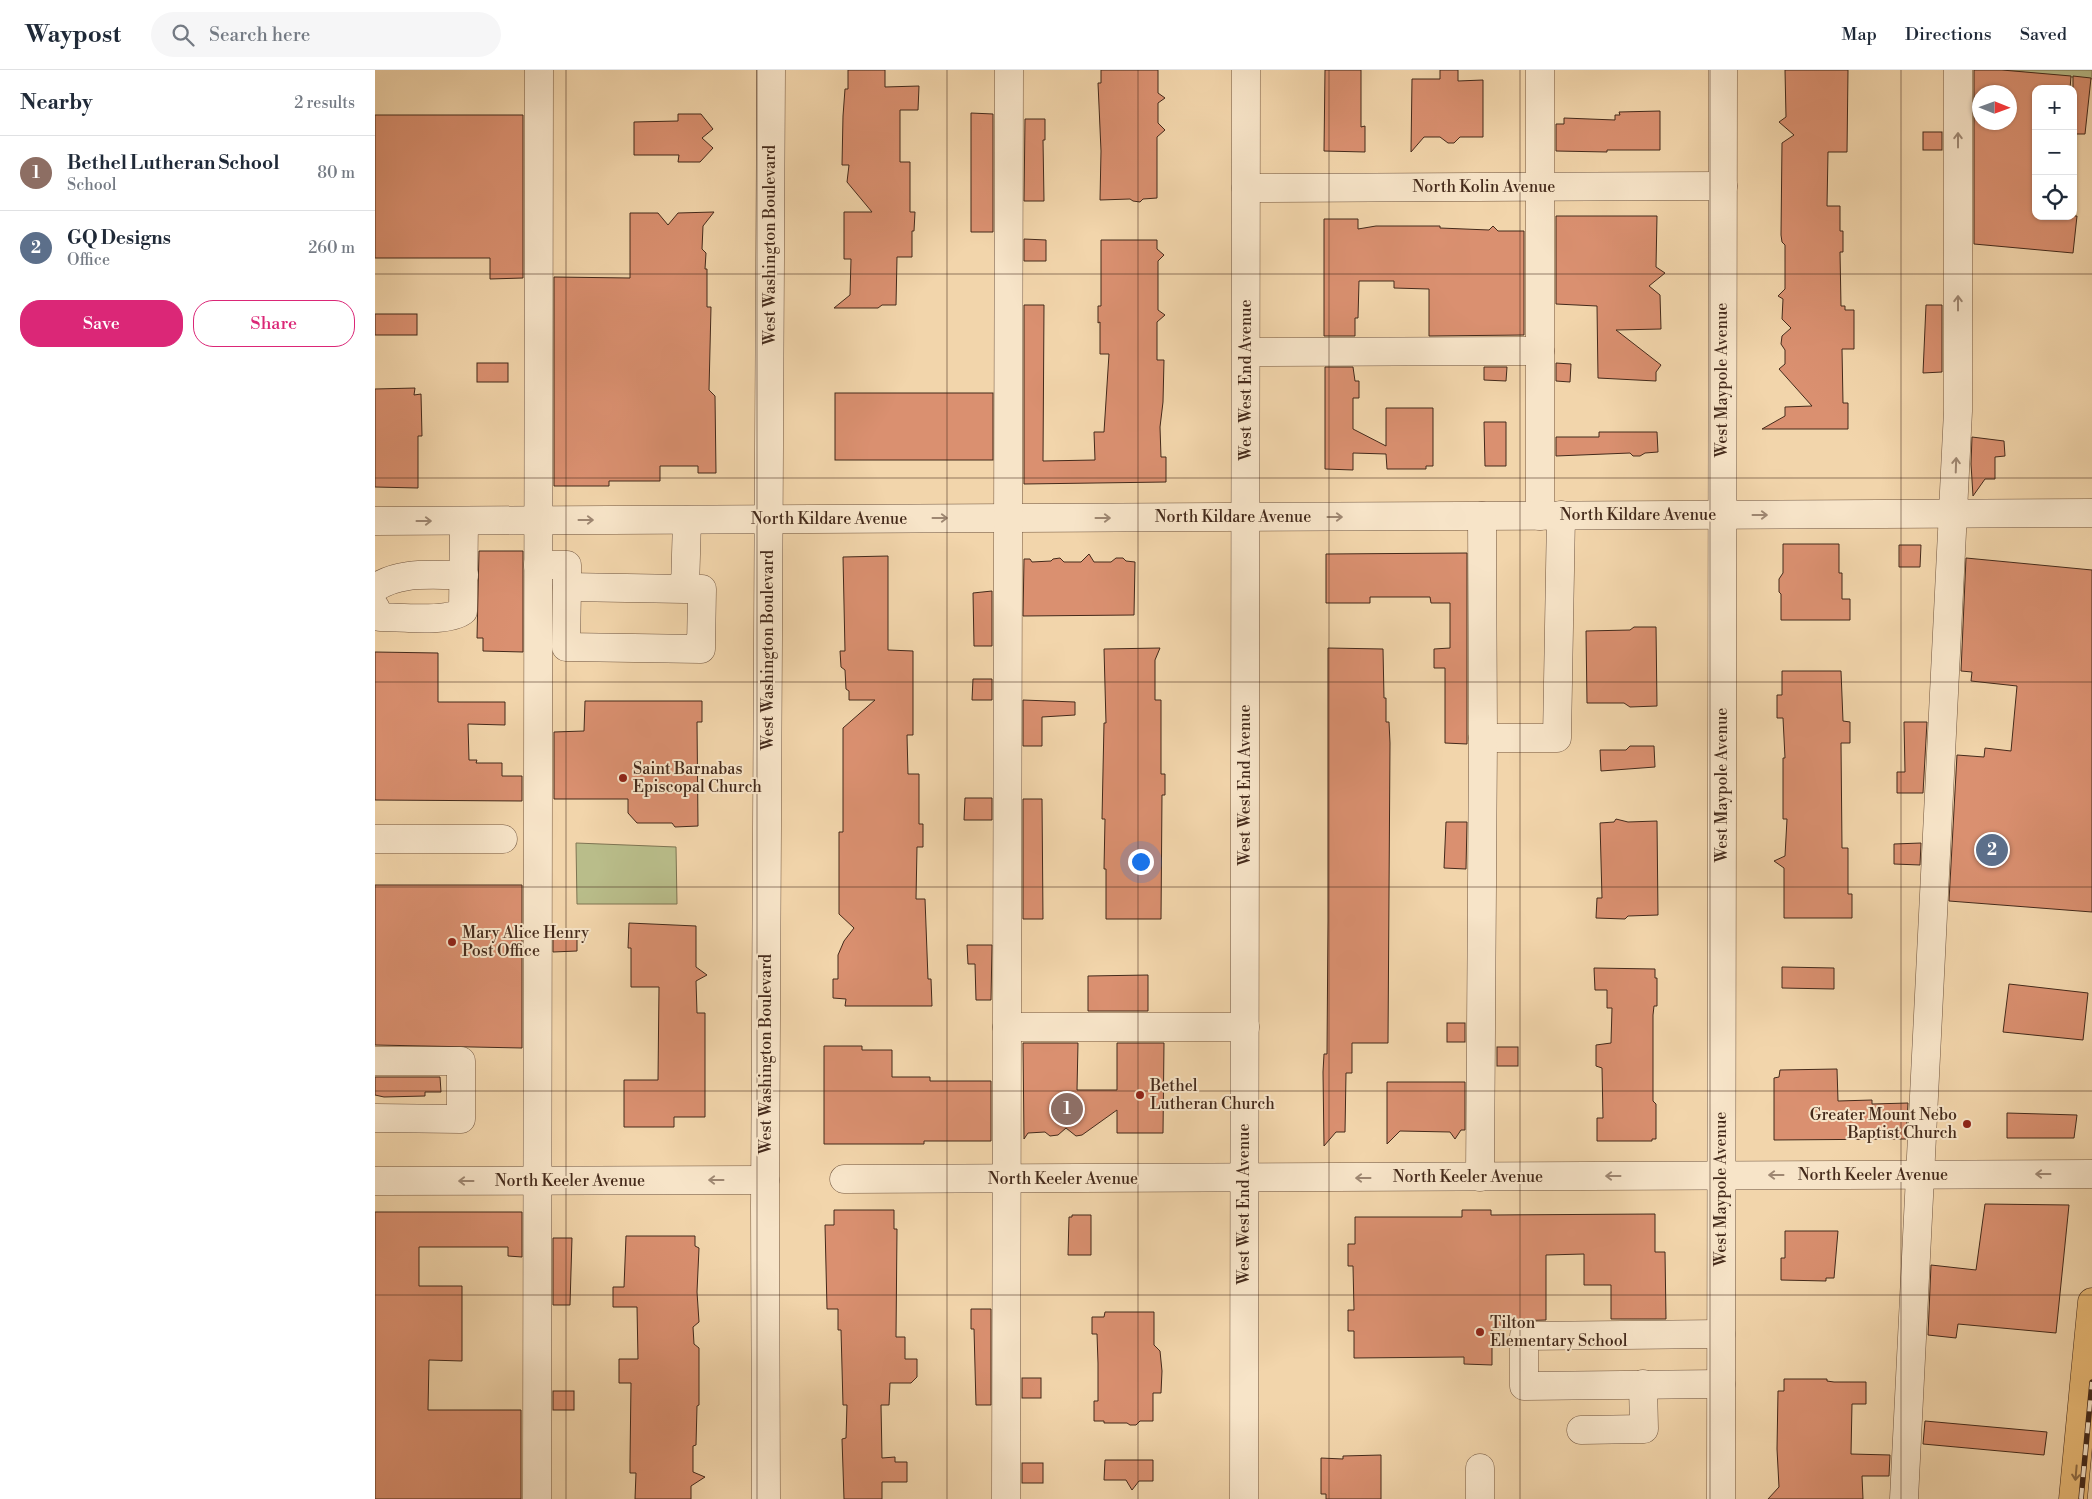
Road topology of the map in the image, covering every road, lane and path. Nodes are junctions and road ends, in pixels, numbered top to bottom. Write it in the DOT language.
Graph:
graph roads {
  1 [pos="539,70"];
  2 [pos="771,70"];
  3 [pos="1009,70"];
  4 [pos="1246,70"];
  5 [pos="1540,70"];
  6 [pos="1723,70"];
  7 [pos="1958,70"];
  8 [pos="1723,186"];
  9 [pos="1540,187"];
  10 [pos="1246,188"];
  11 [pos="1541,351"];
  12 [pos="1246,352"];
  13 [pos="2092,513"];
  14 [pos="1954,514"];
  15 [pos="1722,515"];
  16 [pos="1482,516"];
  17 [pos="1551,516"];
  18 [pos="1245,517"];
  19 [pos="1008,518"];
  20 [pos="769,519"];
  21 [pos="464,520"];
  22 [pos="538,520"];
  23 [pos="687,520"];
  24 [pos="375,521"];
  25 [pos="538,565"];
  26 [pos="464,575"];
  27 [pos="567,587"];
  28 [pos="375,588"];
  29 [pos="685,589"];
  30 [pos="375,607"];
  31 [pos="1483,738"];
  32 [pos="375,838"];
  33 [pos="503,839"];
  34 [pos="1245,1026"];
  35 [pos="1007,1027"];
  36 [pos="375,1061"];
  37 [pos="375,1118"];
  38 [pos="2092,1174"];
  39 [pos="1920,1175"];
  40 [pos="1721,1176"];
  41 [pos="1480,1177"];
  42 [pos="844,1179"];
  43 [pos="1006,1179"];
  44 [pos="1244,1179"];
  45 [pos="765,1180"];
  46 [pos="538,1181"];
  47 [pos="375,1182"];
  48 [pos="2092,1302"];
  49 [pos="1721,1334"];
  50 [pos="1643,1384"];
  51 [pos="1721,1384"];
  52 [pos="1581,1430"];
  53 [pos="1480,1468"];
  54 [pos="537,1499"];
  55 [pos="766,1499"];
  56 [pos="1006,1499"];
  57 [pos="1244,1499"];
  58 [pos="1480,1499"];
  59 [pos="1721,1499"];
  60 [pos="1904,1499"];
  61 [pos="2073,1499"];
  1 -- 22 [label="street"];
  2 -- 20 [label="street, West Washington Boulevard"];
  3 -- 19 [label="street"];
  4 -- 10 [label="street, West West End Avenue"];
  5 -- 9 [label="street"];
  6 -- 8 [label="street, West Maypole Avenue"];
  14 -- 7 [label="street, one-way"];
  8 -- 9 [label="street, North Kolin Avenue"];
  8 -- 15 [label="street, West Maypole Avenue"];
  9 -- 10 [label="street, North Kolin Avenue"];
  9 -- 11 [label="street"];
  10 -- 12 [label="street, West West End Avenue"];
  11 -- 12 [label="street"];
  11 -- 17 [label="street"];
  12 -- 18 [label="street, West West End Avenue"];
  13 -- 14 [label="street, North Kildare Avenue"];
  15 -- 14 [label="street, North Kildare Avenue, one-way"];
  14 -- 39 [label="street"];
  15 -- 17 [label="street, North Kildare Avenue"];
  15 -- 40 [label="street, West Maypole Avenue"];
  16 -- 17 [label="street, North Kildare Avenue"];
  18 -- 16 [label="street, North Kildare Avenue, one-way"];
  16 -- 31 [label="street"];
  17 -- 31 [label="street"];
  19 -- 18 [label="street, North Kildare Avenue, one-way"];
  18 -- 34 [label="street, West West End Avenue"];
  20 -- 19 [label="street, North Kildare Avenue, one-way"];
  19 -- 35 [label="street"];
  20 -- 23 [label="street, North Kildare Avenue"];
  20 -- 45 [label="street, West Washington Boulevard"];
  21 -- 22 [label="street, North Kildare Avenue"];
  24 -- 21 [label="street, North Kildare Avenue, one-way"];
  21 -- 26 [label="street"];
  22 -- 23 [label="street, North Kildare Avenue, one-way"];
  22 -- 25 [label="street"];
  23 -- 29 [label="street"];
  25 -- 27 [label="street"];
  25 -- 46 [label="street"];
  26 -- 28 [label="street"];
  26 -- 30 [label="street"];
  27 -- 29 [label="street"];
  27 -- 29 [label="street"];
  31 -- 41 [label="street"];
  32 -- 33 [label="street"];
  34 -- 35 [label="street"];
  34 -- 44 [label="street, West West End Avenue"];
  35 -- 43 [label="street"];
  36 -- 37 [label="street"];
  38 -- 39 [label="street, North Keeler Avenue, one-way"];
  39 -- 40 [label="street, North Keeler Avenue, one-way"];
  39 -- 60 [label="street"];
  40 -- 41 [label="street, North Keeler Avenue, one-way"];
  40 -- 49 [label="street, West Maypole Avenue"];
  41 -- 44 [label="street, North Keeler Avenue, one-way"];
  42 -- 43 [label="street, North Keeler Avenue"];
  43 -- 44 [label="street, North Keeler Avenue"];
  43 -- 56 [label="street"];
  44 -- 57 [label="street, West West End Avenue"];
  45 -- 46 [label="street, North Keeler Avenue, one-way"];
  45 -- 55 [label="street, West Washington Boulevard"];
  46 -- 47 [label="street, North Keeler Avenue, one-way"];
  46 -- 54 [label="street"];
  48 -- 61 [label="main road, one-way"];
  49 -- 50 [label="street"];
  49 -- 51 [label="street, West Maypole Avenue"];
  50 -- 51 [label="street"];
  50 -- 52 [label="street"];
  51 -- 59 [label="street, West Maypole Avenue"];
  53 -- 58 [label="street"];
}
